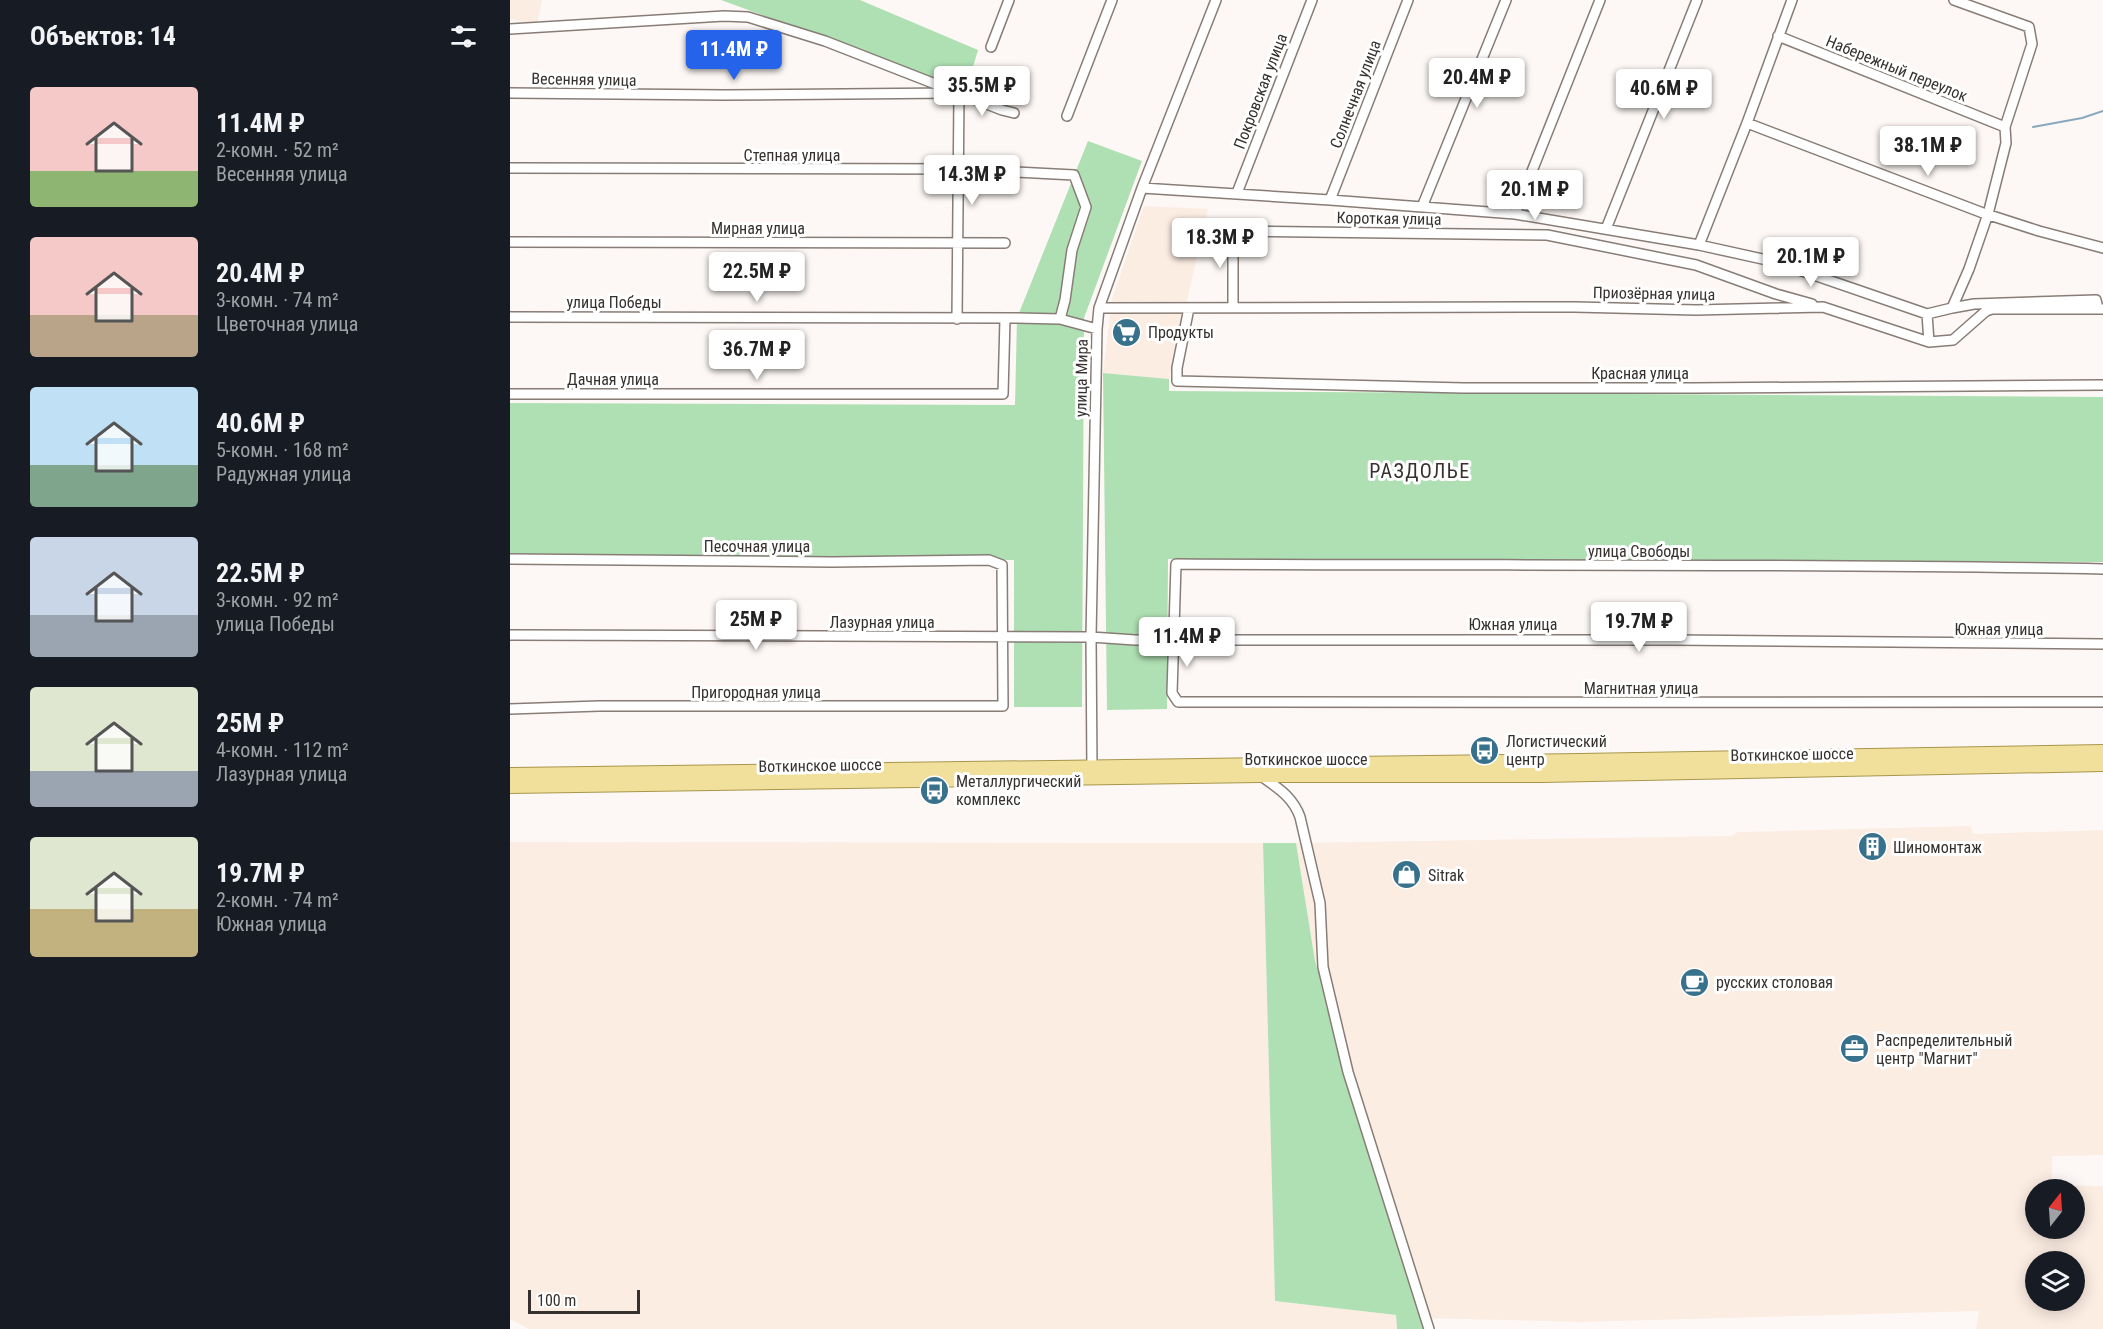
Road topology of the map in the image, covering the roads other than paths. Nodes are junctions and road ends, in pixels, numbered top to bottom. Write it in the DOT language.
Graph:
graph roads {
  1 [pos="1009,0"];
  2 [pos="1112,0"];
  3 [pos="1216,0"];
  4 [pos="1312,0"];
  5 [pos="1408,0"];
  6 [pos="1506,0"];
  7 [pos="1600,0"];
  8 [pos="1697,0"];
  9 [pos="1792,0"];
  10 [pos="1954,0"];
  11 [pos="510,29"];
  12 [pos="1778,36"];
  13 [pos="991,47"];
  14 [pos="510,93"];
  15 [pos="958,93"];
  16 [pos="1014,113"];
  17 [pos="1067,116"];
  18 [pos="1747,123"];
  19 [pos="2005,127"];
  20 [pos="510,168"];
  21 [pos="958,169"];
  22 [pos="1142,188"];
  23 [pos="1237,194"];
  24 [pos="1330,200"];
  25 [pos="1422,207"];
  26 [pos="1515,214"];
  27 [pos="1988,214"];
  28 [pos="1606,229"];
  29 [pos="510,243"];
  30 [pos="1005,243"];
  31 [pos="959,244"];
  32 [pos="1699,245"];
  33 [pos="2103,248"];
  34 [pos="1233,307"];
  35 [pos="1822,307"];
  36 [pos="1099,308"];
  37 [pos="1189,308"];
  38 [pos="1952,308"];
  39 [pos="2101,309"];
  40 [pos="1927,314"];
  41 [pos="510,317"];
  42 [pos="957,319"];
  43 [pos="1005,319"];
  44 [pos="1060,319"];
  45 [pos="1097,329"];
  46 [pos="1929,342"];
  47 [pos="2103,385"];
  48 [pos="510,394"];
  49 [pos="510,559"];
  50 [pos="2103,569"];
  51 [pos="510,635"];
  52 [pos="1002,637"];
  53 [pos="1091,637"];
  54 [pos="1174,638"];
  55 [pos="2103,644"];
  56 [pos="2103,702"];
  57 [pos="510,709"];
  58 [pos="2103,752"];
  59 [pos="2103,764"];
  60 [pos="1092,772"];
  61 [pos="510,775"];
  62 [pos="1260,775"];
  63 [pos="510,786"];
  64 [pos="1430,1329"];
  1 -- 13 [label="street"];
  2 -- 17 [label="street"];
  3 -- 22 [label="street, улица Мира"];
  4 -- 23 [label="street, Покровская улица"];
  5 -- 24 [label="street, Солнечная улица"];
  6 -- 25 [label="street"];
  7 -- 26 [label="street"];
  8 -- 28 [label="street"];
  9 -- 12 [label="street"];
  10 -- 19 [label="street"];
  11 -- 15 [label="street"];
  12 -- 18 [label="street"];
  12 -- 19 [label="street, Набережный переулок"];
  14 -- 15 [label="street, Весенняя улица"];
  15 -- 16 [label="street, Весенняя улица"];
  15 -- 21 [label="street"];
  18 -- 27 [label="street"];
  18 -- 32 [label="street"];
  19 -- 27 [label="street"];
  20 -- 21 [label="street, Степная улица"];
  21 -- 31 [label="street"];
  21 -- 44 [label="street, Степная улица"];
  22 -- 23 [label="street"];
  22 -- 36 [label="street, улица Мира"];
  23 -- 24 [label="street"];
  24 -- 25 [label="street"];
  25 -- 26 [label="street"];
  26 -- 28 [label="street"];
  27 -- 33 [label="street"];
  27 -- 38 [label="street"];
  28 -- 32 [label="street"];
  29 -- 31 [label="street, Мирная улица"];
  30 -- 31 [label="street, Мирная улица"];
  31 -- 42 [label="street"];
  32 -- 40 [label="street"];
  34 -- 35 [label="street, Приозёрная улица"];
  34 -- 35 [label="street, Короткая улица"];
  34 -- 37 [label="street, Приозёрная улица"];
  35 -- 46 [label="street, Приозёрная улица"];
  36 -- 37 [label="street, Приозёрная улица"];
  36 -- 45 [label="street, улица Мира"];
  37 -- 47 [label="street, Красная улица"];
  38 -- 39 [label="street"];
  38 -- 40 [label="street"];
  39 -- 46 [label="street, Приозёрная улица"];
  40 -- 46 [label="street"];
  41 -- 42 [label="street, улица Победы"];
  42 -- 43 [label="street, улица Победы"];
  43 -- 44 [label="street, улица Победы"];
  43 -- 48 [label="street, Дачная улица"];
  44 -- 45 [label="street, улица Победы"];
  45 -- 53 [label="street, улица Мира"];
  49 -- 52 [label="street, Песочная улица"];
  50 -- 54 [label="street, улица Свободы"];
  51 -- 52 [label="street, Лазурная улица"];
  52 -- 53 [label="street, Лазурная улица"];
  52 -- 57 [label="street, Пригородная улица"];
  53 -- 54 [label="street, Южная улица"];
  53 -- 60 [label="street, улица Мира"];
  54 -- 55 [label="street, Южная улица"];
  54 -- 56 [label="street, Магнитная улица"];
  58 -- 60 [label="main road, Воткинское шоссе"];
  59 -- 62 [label="main road, Воткинское шоссе"];
  60 -- 61 [label="main road, Воткинское шоссе"];
  60 -- 62 [label="main road, Воткинское шоссе"];
  60 -- 63 [label="main road, Воткинское шоссе"];
  62 -- 64 [label="street"];
}
